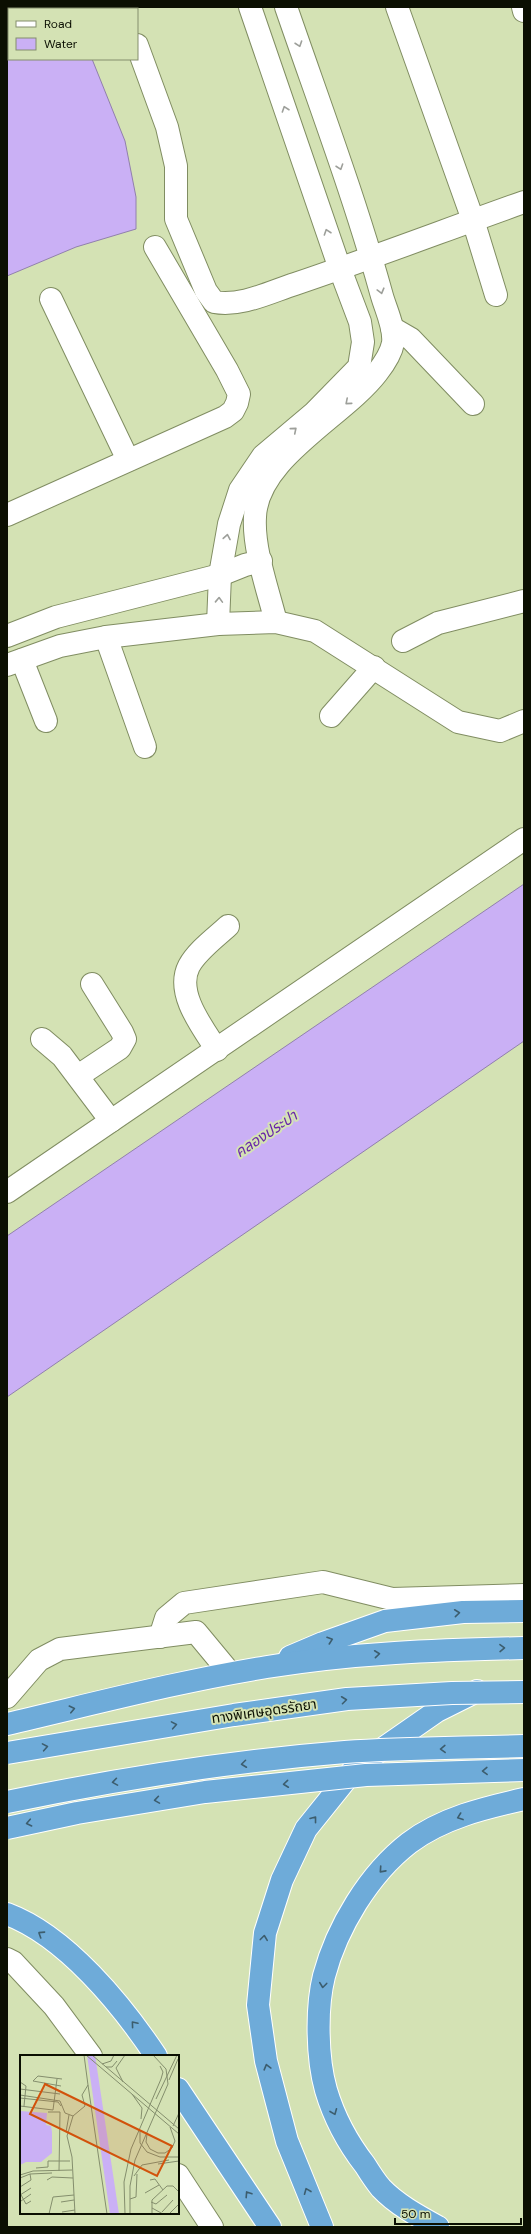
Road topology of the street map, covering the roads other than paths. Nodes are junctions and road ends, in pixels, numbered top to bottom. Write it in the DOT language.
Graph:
graph roads {
  1 [pos="250,7"];
  2 [pos="286,7"];
  3 [pos="397,7"];
  4 [pos="523,7"];
  5 [pos="524,11"];
  6 [pos="138,48"];
  7 [pos="524,202"];
  8 [pos="473,220"];
  9 [pos="156,247"];
  10 [pos="372,257"];
  11 [pos="340,269"];
  12 [pos="496,296"];
  13 [pos="51,299"];
  14 [pos="392,328"];
  15 [pos="473,404"];
  16 [pos="128,460"];
  17 [pos="7,515"];
  18 [pos="261,561"];
  19 [pos="220,575"];
  20 [pos="524,601"];
  21 [pos="276,622"];
  22 [pos="218,624"];
  23 [pos="7,636"];
  24 [pos="106,637"];
  25 [pos="403,641"];
  26 [pos="14,662"];
  27 [pos="374,667"];
  28 [pos="331,716"];
  29 [pos="46,721"];
  30 [pos="524,721"];
  31 [pos="144,747"];
  32 [pos="524,839"];
  33 [pos="228,926"];
  34 [pos="92,984"];
  35 [pos="42,1039"];
  36 [pos="217,1050"];
  37 [pos="78,1076"];
  38 [pos="110,1121"];
  39 [pos="7,1192"];
  40 [pos="524,1595"];
  41 [pos="524,1611"];
  42 [pos="160,1637"];
  43 [pos="524,1648"];
  44 [pos="269,1667"];
  45 [pos="230,1673"];
  46 [pos="524,1682"];
  47 [pos="524,1692"];
  48 [pos="7,1696"];
  49 [pos="7,1724"];
  50 [pos="524,1746"];
  51 [pos="7,1754"];
  52 [pos="524,1770"];
  53 [pos="524,1799"];
  54 [pos="7,1802"];
  55 [pos="7,1828"];
  56 [pos="7,1914"];
  57 [pos="7,1959"];
  58 [pos="90,2055"];
  59 [pos="155,2055"];
  60 [pos="179,2090"];
  61 [pos="179,2177"];
  62 [pos="212,2227"];
  63 [pos="270,2227"];
  64 [pos="322,2227"];
  65 [pos="438,2227"];
  11 -- 1 [label="street, one-way"];
  2 -- 10 [label="street, one-way"];
  3 -- 8 [label="street"];
  4 -- 5 [label="street"];
  6 -- 11 [label="street"];
  7 -- 8 [label="street"];
  8 -- 10 [label="street"];
  8 -- 12 [label="street"];
  9 -- 16 [label="street"];
  10 -- 11 [label="street"];
  10 -- 14 [label="street, one-way"];
  19 -- 11 [label="street, one-way"];
  13 -- 16 [label="street"];
  14 -- 15 [label="street"];
  14 -- 18 [label="street, one-way"];
  16 -- 17 [label="street"];
  18 -- 19 [label="street"];
  18 -- 21 [label="street"];
  22 -- 19 [label="street, one-way"];
  19 -- 23 [label="street"];
  20 -- 25 [label="street"];
  21 -- 22 [label="street"];
  21 -- 27 [label="street"];
  22 -- 24 [label="street"];
  24 -- 26 [label="street"];
  24 -- 31 [label="street"];
  26 -- 29 [label="street"];
  27 -- 28 [label="street"];
  27 -- 30 [label="street"];
  32 -- 36 [label="street"];
  33 -- 36 [label="street"];
  34 -- 37 [label="street"];
  35 -- 37 [label="street"];
  36 -- 38 [label="street"];
  37 -- 38 [label="street"];
  38 -- 39 [label="street"];
  40 -- 42 [label="street"];
  44 -- 41 [label="highway, one-way"];
  42 -- 45 [label="street"];
  42 -- 48 [label="street"];
  44 -- 43 [label="highway, one-way"];
  44 -- 45 [label="highway"];
  49 -- 45 [label="highway, one-way"];
  64 -- 46 [label="highway, one-way"];
  51 -- 47 [label="highway, ทางพิเศษอุดรรัถยา, one-way, bridge"];
  50 -- 54 [label="highway, one-way, bridge"];
  52 -- 55 [label="highway, one-way, bridge"];
  53 -- 65 [label="highway, one-way"];
  59 -- 56 [label="highway, one-way"];
  57 -- 58 [label="street"];
  63 -- 60 [label="highway, one-way"];
  61 -- 62 [label="street"];
}
